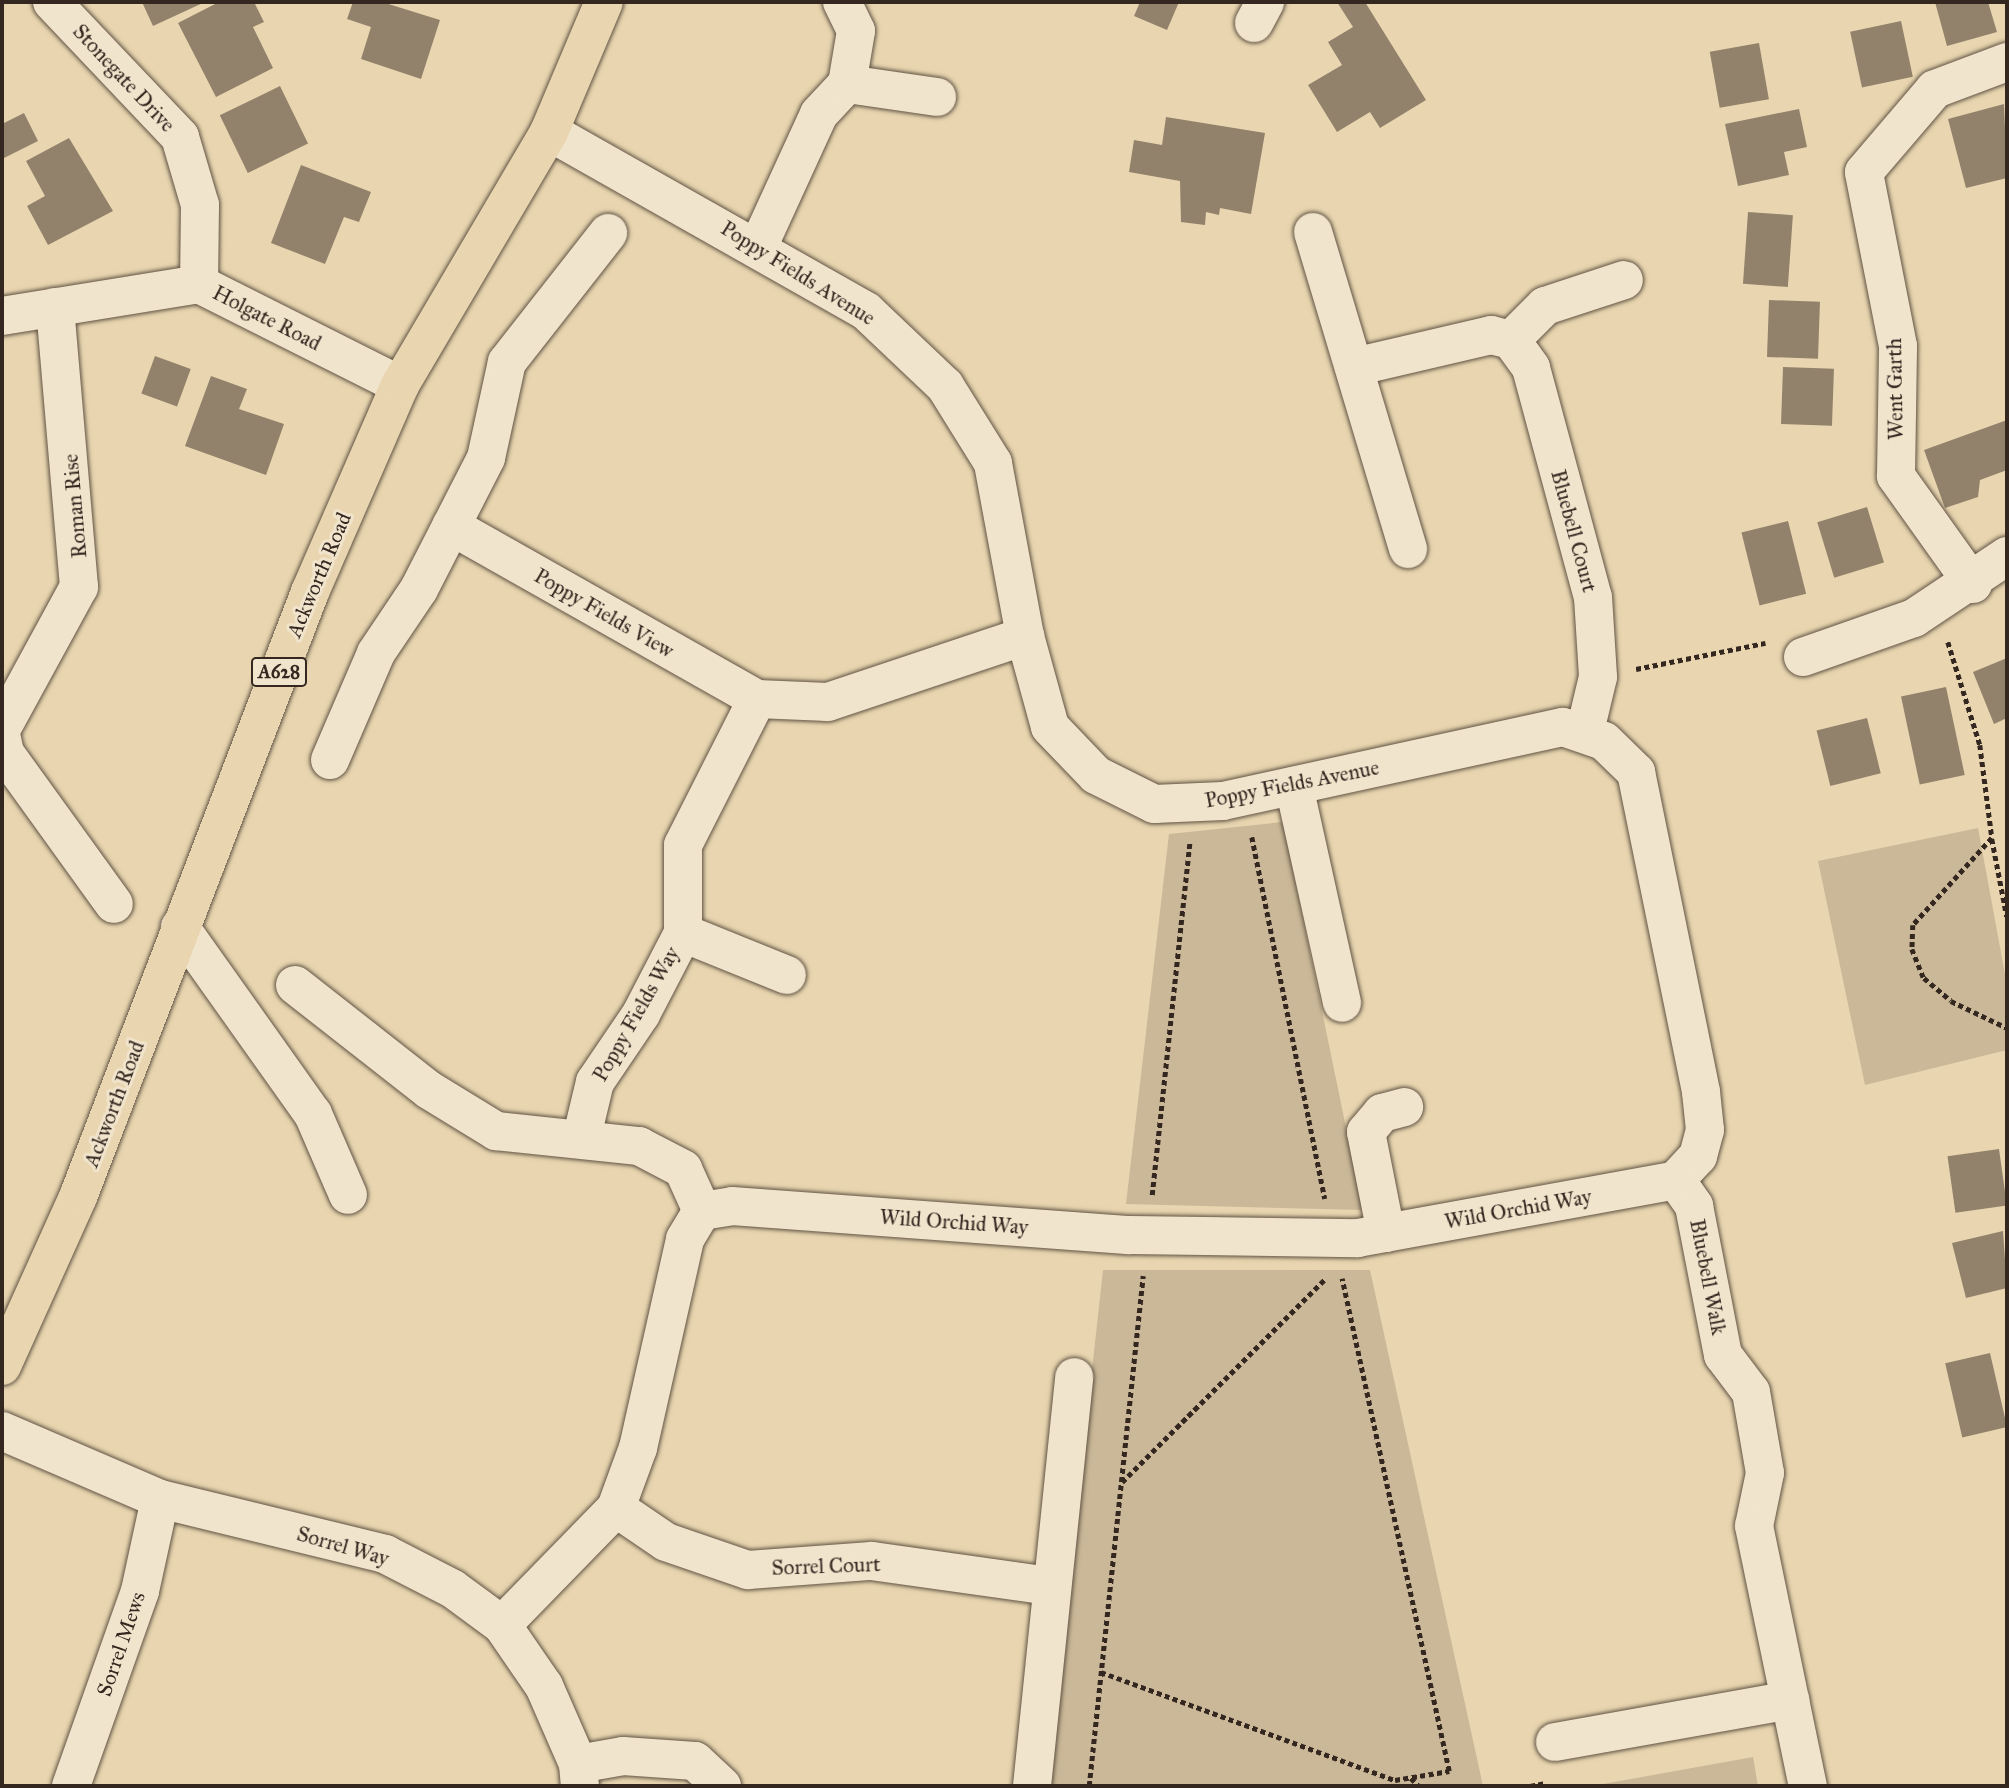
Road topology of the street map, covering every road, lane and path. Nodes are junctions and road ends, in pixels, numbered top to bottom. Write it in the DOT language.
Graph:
graph roads {
  1 [pos="52,2"];
  2 [pos="604,2"];
  3 [pos="849,16"];
  4 [pos="2007,62"];
  5 [pos="847,84"];
  6 [pos="937,97"];
  7 [pos="549,132"];
  8 [pos="1313,232"];
  9 [pos="608,233"];
  10 [pos="758,245"];
  11 [pos="1624,281"];
  12 [pos="199,284"];
  13 [pos="55,307"];
  14 [pos="2,316"];
  15 [pos="1511,340"];
  16 [pos="1354,367"];
  17 [pos="400,385"];
  18 [pos="452,526"];
  19 [pos="1408,549"];
  20 [pos="2007,556"];
  21 [pos="1973,584"];
  22 [pos="1937,607"];
  23 [pos="1025,636"];
  24 [pos="1803,657"];
  25 [pos="1598,677"];
  26 [pos="757,699"];
  27 [pos="2,728"];
  28 [pos="1585,731"];
  29 [pos="2,739"];
  30 [pos="330,760"];
  31 [pos="1294,786"];
  32 [pos="1243,798"];
  33 [pos="1194,802"];
  34 [pos="1992,838"];
  35 [pos="114,904"];
  36 [pos="2007,917"];
  37 [pos="180,927"];
  38 [pos="682,933"];
  39 [pos="787,975"];
  40 [pos="295,985"];
  41 [pos="1342,1003"];
  42 [pos="2007,1028"];
  43 [pos="1404,1107"];
  44 [pos="582,1136"];
  45 [pos="1675,1180"];
  46 [pos="348,1195"];
  47 [pos="702,1211"];
  48 [pos="1386,1233"];
  49 [pos="1148,1235"];
  50 [pos="1336,1251"];
  51 [pos="2,1366"];
  52 [pos="1074,1377"];
  53 [pos="2,1431"];
  54 [pos="1121,1483"];
  55 [pos="160,1499"];
  56 [pos="616,1508"];
  57 [pos="1050,1586"];
  58 [pos="502,1625"];
  59 [pos="1101,1672"];
  60 [pos="1790,1700"];
  61 [pos="1555,1742"];
  62 [pos="579,1775"];
  63 [pos="1410,1777"];
  64 [pos="71,1786"];
  65 [pos="722,1786"];
  66 [pos="1032,1786"];
  67 [pos="1089,1786"];
  68 [pos="1419,1786"];
  69 [pos="1808,1786"];
  1 -- 12 [label="street, Stonegate Drive"];
  2 -- 7 [label="highway, Ackworth Road / A628"];
  3 -- 5 [label="street"];
  4 -- 21 [label="street, Went Garth"];
  5 -- 6 [label="street"];
  5 -- 10 [label="street"];
  7 -- 10 [label="street, Poppy Fields Avenue"];
  7 -- 17 [label="highway, Ackworth Road / A628"];
  8 -- 16 [label="street"];
  9 -- 18 [label="street"];
  10 -- 23 [label="street, Poppy Fields Avenue"];
  11 -- 15 [label="street"];
  12 -- 13 [label="street, Holgate Road"];
  12 -- 17 [label="street, Holgate Road"];
  13 -- 14 [label="street, Holgate Road"];
  13 -- 27 [label="street, Roman Rise"];
  15 -- 16 [label="street"];
  15 -- 25 [label="street, Bluebell Court"];
  16 -- 19 [label="street"];
  17 -- 37 [label="highway, Ackworth Road / A628"];
  18 -- 26 [label="street, Poppy Fields View"];
  18 -- 30 [label="street"];
  20 -- 21 [label="street"];
  21 -- 22 [label="street"];
  22 -- 24 [label="street"];
  22 -- 34 [label="path"];
  23 -- 26 [label="street"];
  23 -- 33 [label="street, Poppy Fields Avenue"];
  24 -- 25 [label="path"];
  25 -- 28 [label="street, Bluebell Court"];
  26 -- 38 [label="street, Poppy Fields Way"];
  28 -- 31 [label="street, Poppy Fields Avenue"];
  28 -- 45 [label="street"];
  29 -- 35 [label="street"];
  31 -- 32 [label="street, Poppy Fields Avenue"];
  31 -- 41 [label="street"];
  32 -- 33 [label="street, Poppy Fields Avenue"];
  32 -- 50 [label="path"];
  33 -- 49 [label="path"];
  34 -- 36 [label="path"];
  34 -- 42 [label="path"];
  37 -- 46 [label="street"];
  37 -- 51 [label="highway, Ackworth Road / A628"];
  38 -- 39 [label="street"];
  38 -- 44 [label="street, Poppy Fields Way"];
  40 -- 44 [label="street"];
  43 -- 48 [label="street"];
  44 -- 47 [label="street"];
  45 -- 48 [label="street, Wild Orchid Way"];
  45 -- 60 [label="street, Bluebell Walk"];
  47 -- 49 [label="street, Wild Orchid Way"];
  47 -- 56 [label="street"];
  48 -- 50 [label="street, Wild Orchid Way"];
  49 -- 50 [label="street, Wild Orchid Way"];
  49 -- 54 [label="path"];
  50 -- 54 [label="path"];
  50 -- 63 [label="path"];
  52 -- 57 [label="street"];
  53 -- 55 [label="street, Sorrel Way"];
  54 -- 59 [label="path"];
  55 -- 58 [label="street, Sorrel Way"];
  55 -- 64 [label="street, Sorrel Mews"];
  56 -- 57 [label="street, Sorrel Court"];
  56 -- 58 [label="street"];
  57 -- 66 [label="street"];
  58 -- 62 [label="street, Sorrel Way"];
  59 -- 63 [label="path"];
  59 -- 67 [label="path"];
  60 -- 61 [label="street"];
  60 -- 69 [label="street, Bluebell Walk"];
  62 -- 65 [label="street"];
  63 -- 68 [label="path"];
}
